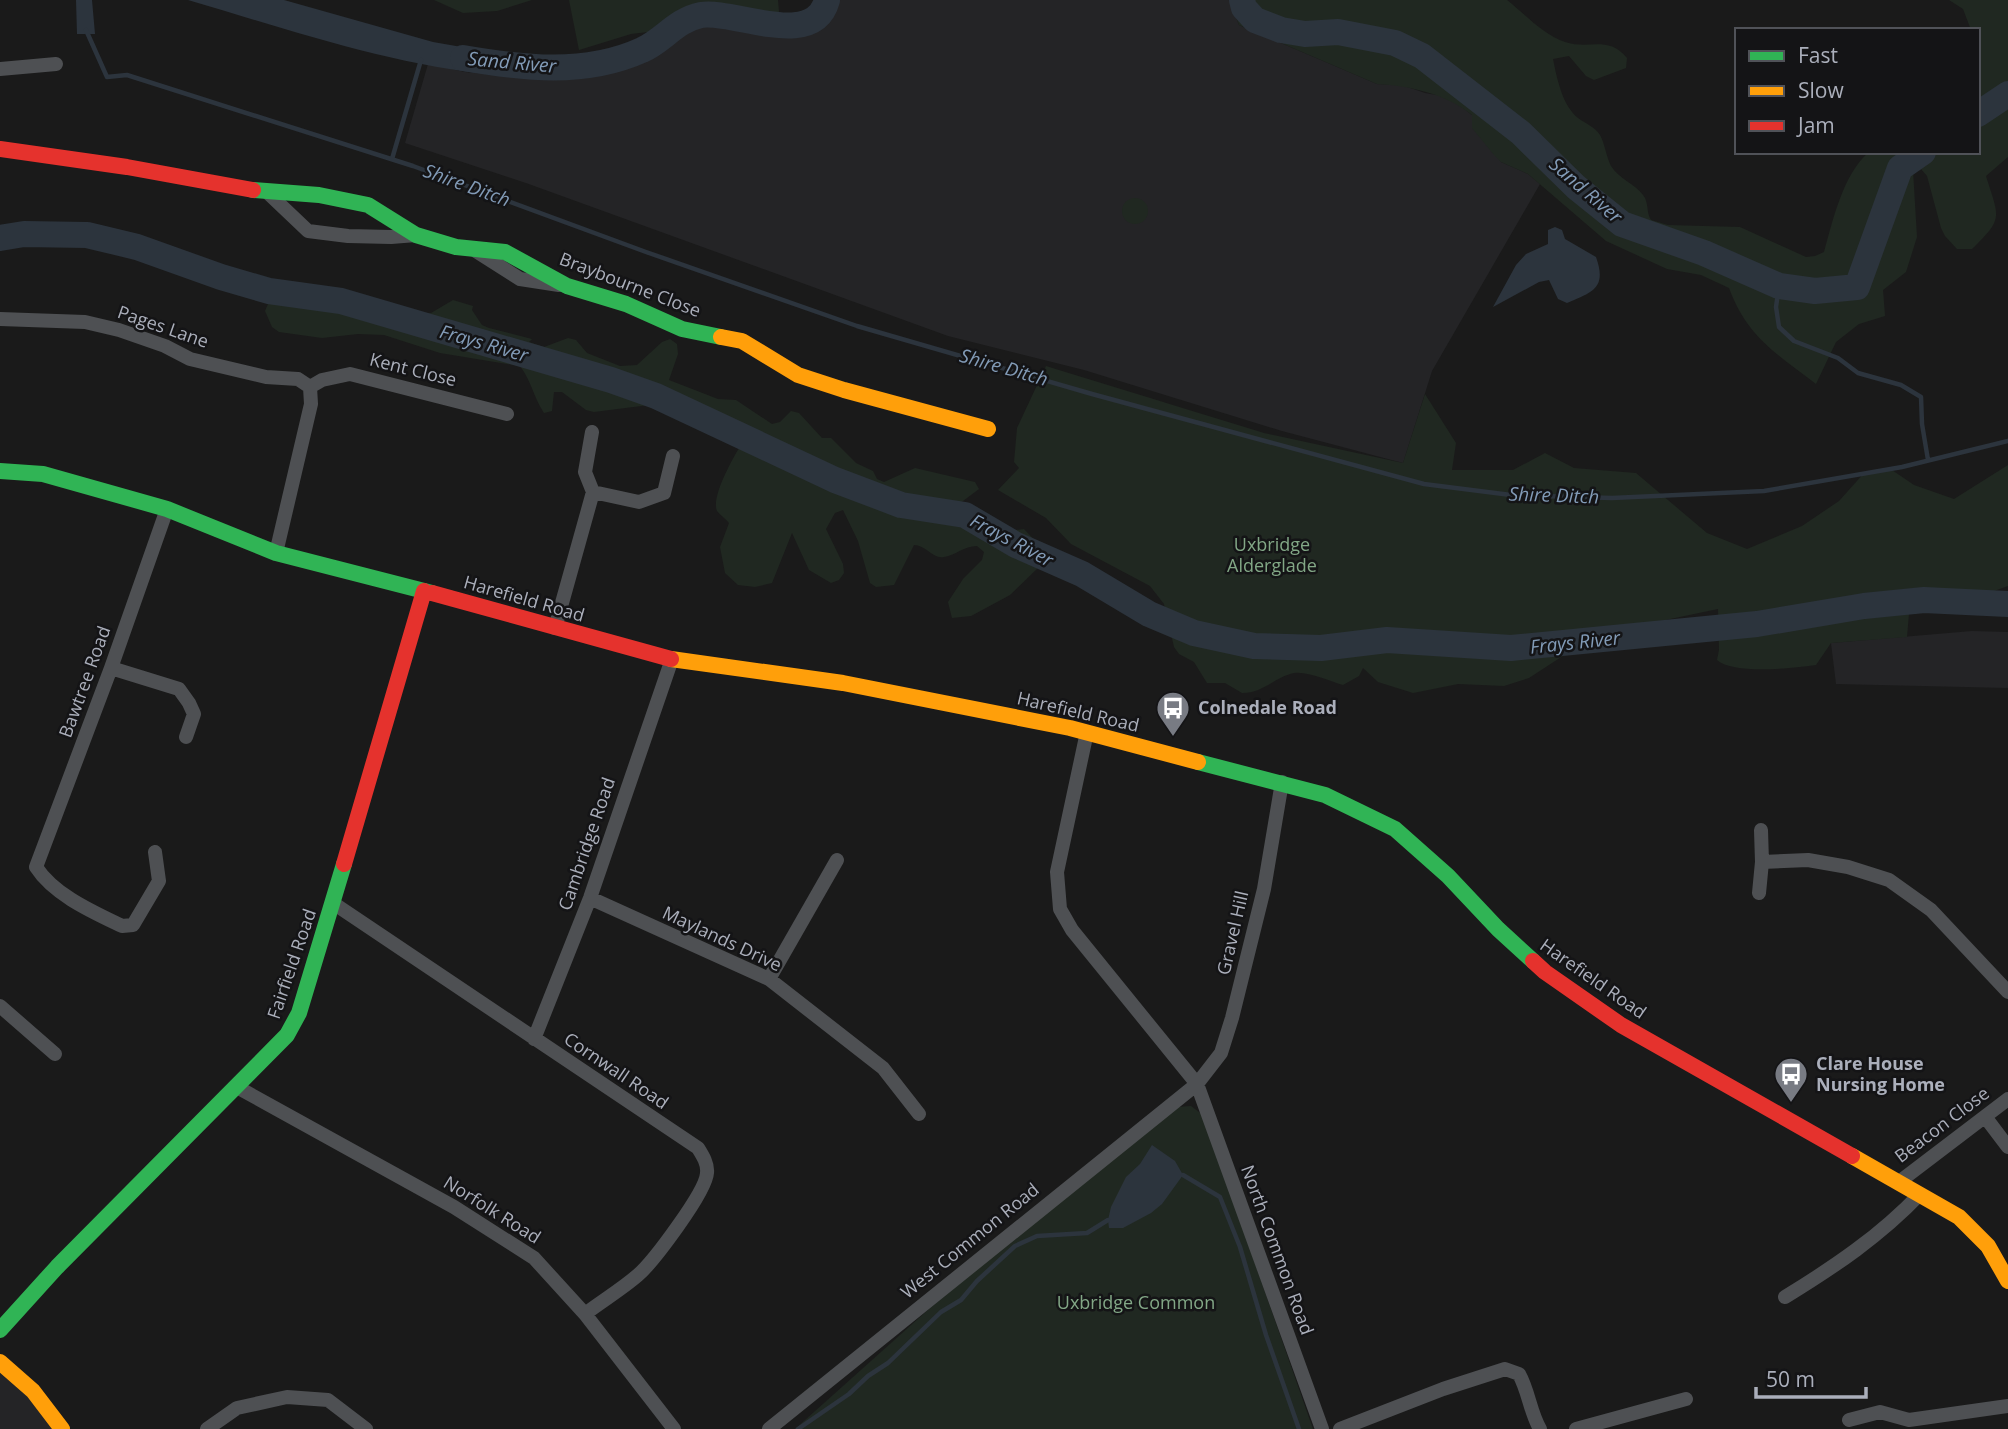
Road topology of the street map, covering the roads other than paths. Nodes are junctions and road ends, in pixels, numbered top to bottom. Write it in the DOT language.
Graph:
graph roads {
  1 [pos="56,64"];
  2 [pos="0,69"];
  3 [pos="0,149"];
  4 [pos="268,193"];
  5 [pos="416,235"];
  6 [pos="0,319"];
  7 [pos="310,387"];
  8 [pos="507,414"];
  9 [pos="988,429"];
  10 [pos="592,432"];
  11 [pos="673,456"];
  12 [pos="0,471"];
  13 [pos="593,492"];
  14 [pos="167,509"];
  15 [pos="276,553"];
  16 [pos="424,591"];
  17 [pos="555,628"];
  18 [pos="671,659"];
  19 [pos="111,668"];
  20 [pos="1087,732"];
  21 [pos="186,737"];
  22 [pos="1282,782"];
  23 [pos="1761,830"];
  24 [pos="155,852"];
  25 [pos="837,860"];
  26 [pos="1762,862"];
  27 [pos="1759,893"];
  28 [pos="590,898"];
  29 [pos="333,904"];
  30 [pos="769,979"];
  31 [pos="2008,992"];
  32 [pos="0,1006"];
  33 [pos="534,1039"];
  34 [pos="55,1054"];
  35 [pos="1197,1084"];
  36 [pos="237,1087"];
  37 [pos="2008,1099"];
  38 [pos="919,1114"];
  39 [pos="1986,1118"];
  40 [pos="2008,1147"];
  41 [pos="1899,1182"];
  42 [pos="1920,1194"];
  43 [pos="2008,1281"];
  44 [pos="1785,1297"];
  45 [pos="585,1314"];
  46 [pos="0,1330"];
  47 [pos="0,1362"];
  48 [pos="1686,1399"];
  49 [pos="2008,1406"];
  50 [pos="1849,1420"];
  51 [pos="62,1429"];
  52 [pos="207,1429"];
  53 [pos="366,1429"];
  54 [pos="674,1429"];
  55 [pos="769,1429"];
  56 [pos="1322,1429"];
  57 [pos="1340,1429"];
  58 [pos="1540,1429"];
  59 [pos="1576,1429"];
  1 -- 2 [label="street"];
  3 -- 4 [label="main road, Braybourne Close"];
  4 -- 5 [label="main road, Braybourne Close"];
  4 -- 5 [label="street, Braybourne Close"];
  5 -- 9 [label="main road, Braybourne Close"];
  6 -- 7 [label="street, Pages Lane"];
  7 -- 8 [label="street, Kent Close"];
  7 -- 15 [label="street"];
  10 -- 13 [label="street"];
  11 -- 13 [label="street"];
  12 -- 14 [label="main road, Harefield Road"];
  13 -- 17 [label="street"];
  14 -- 15 [label="main road, Harefield Road"];
  14 -- 19 [label="street, Bawtree Road"];
  15 -- 16 [label="main road, Harefield Road"];
  16 -- 17 [label="main road, Harefield Road"];
  16 -- 29 [label="main road, Fairfield Road"];
  17 -- 18 [label="main road, Harefield Road"];
  18 -- 20 [label="main road, Harefield Road"];
  18 -- 28 [label="street, Cambridge Road"];
  19 -- 21 [label="street"];
  19 -- 24 [label="street, Bawtree Road"];
  20 -- 22 [label="main road, Harefield Road"];
  20 -- 35 [label="street"];
  22 -- 35 [label="street, Gravel Hill"];
  22 -- 41 [label="main road, Harefield Road"];
  23 -- 26 [label="street"];
  25 -- 30 [label="street"];
  26 -- 27 [label="street"];
  26 -- 31 [label="street"];
  28 -- 30 [label="street, Maylands Drive"];
  28 -- 33 [label="street, Cambridge Road"];
  29 -- 33 [label="street, Cornwall Road"];
  29 -- 36 [label="main road, Fairfield Road"];
  30 -- 38 [label="street, Maylands Drive"];
  32 -- 34 [label="street"];
  33 -- 45 [label="street, Cornwall Road"];
  35 -- 55 [label="street, West Common Road"];
  35 -- 56 [label="street, North Common Road"];
  36 -- 45 [label="street, Norfolk Road"];
  36 -- 46 [label="main road, Fairfield Road"];
  37 -- 39 [label="street, Beacon Close"];
  39 -- 40 [label="street"];
  39 -- 41 [label="street, Beacon Close"];
  41 -- 42 [label="main road, Harefield Road"];
  42 -- 43 [label="main road, Harefield Road"];
  42 -- 44 [label="street"];
  45 -- 54 [label="street, Norfolk Road"];
  47 -- 51 [label="main road"];
  48 -- 59 [label="street"];
  49 -- 50 [label="street"];
  52 -- 53 [label="street"];
  57 -- 58 [label="street"];
}
